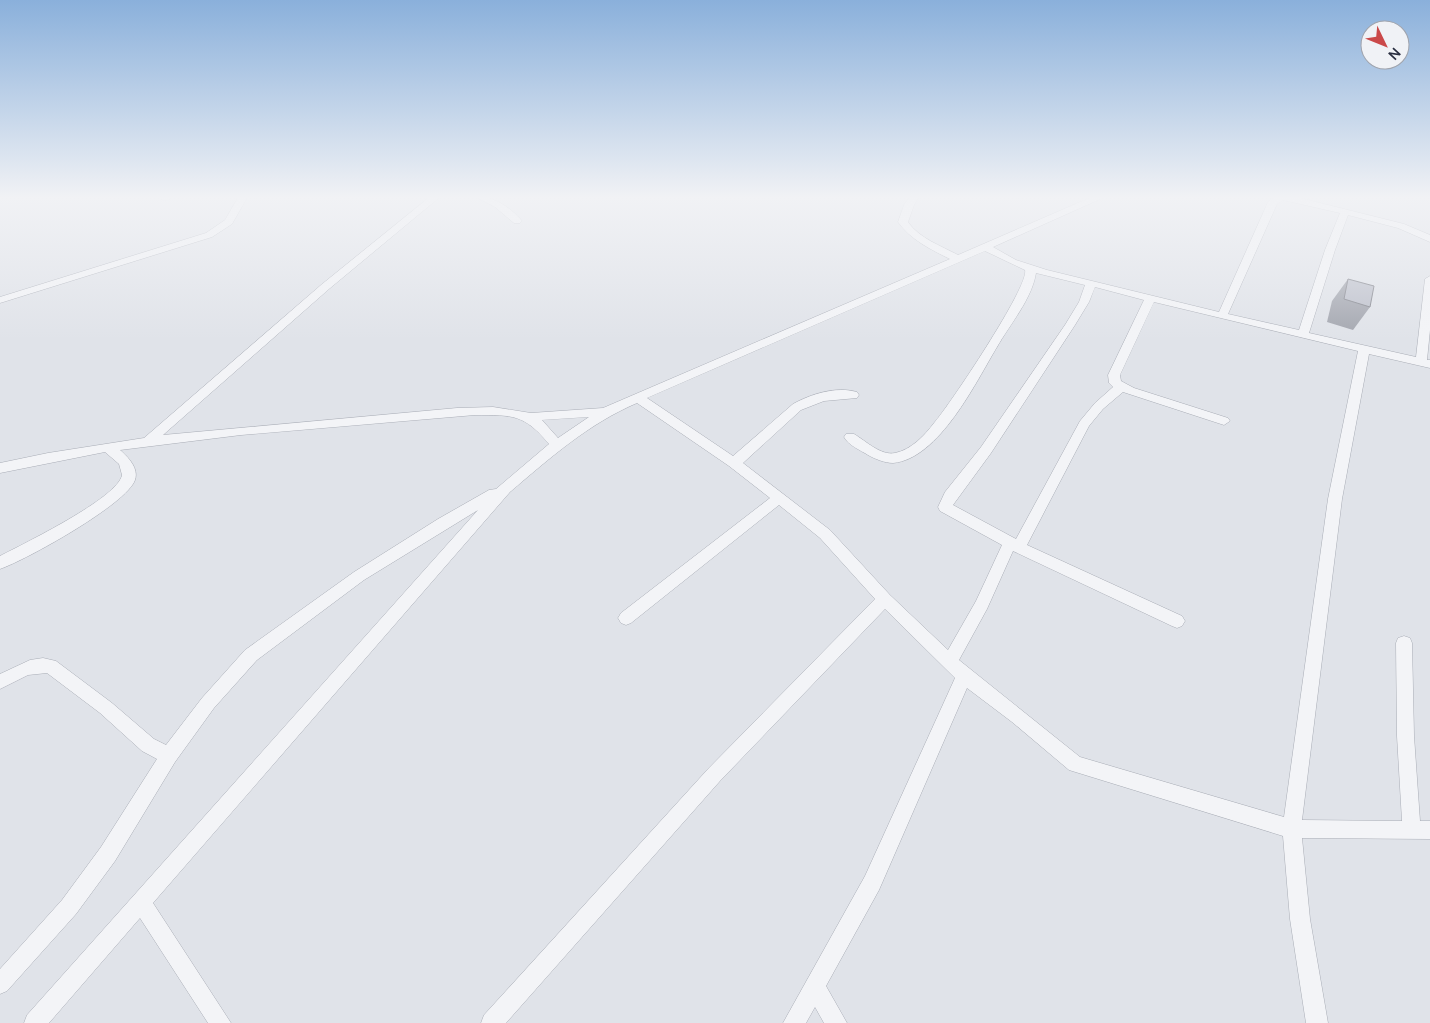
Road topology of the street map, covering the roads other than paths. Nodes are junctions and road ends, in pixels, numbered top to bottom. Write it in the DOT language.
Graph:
graph roads {
  1 [pos="181,244"];
  2 [pos="378,244"];
  3 [pos="930,244"];
  4 [pos="993,244"];
  5 [pos="1254,244"];
  6 [pos="1332,244"];
  7 [pos="985,247"];
  8 [pos="958,259"];
  9 [pos="1028,267"];
  10 [pos="1430,279"];
  11 [pos="1090,283"];
  12 [pos="1150,299"];
  13 [pos="0,300"];
  14 [pos="1222,316"];
  15 [pos="1303,335"];
  16 [pos="1364,349"];
  17 [pos="1426,363"];
  18 [pos="1121,387"];
  19 [pos="853,395"];
  20 [pos="638,398"];
  21 [pos="605,412"];
  22 [pos="531,417"];
  23 [pos="1224,421"];
  24 [pos="850,437"];
  25 [pos="148,441"];
  26 [pos="557,445"];
  27 [pos="107,446"];
  28 [pos="734,463"];
  29 [pos="0,468"];
  30 [pos="505,488"];
  31 [pos="778,498"];
  32 [pos="1014,545"];
  33 [pos="0,563"];
  34 [pos="885,599"];
  35 [pos="626,618"];
  36 [pos="1177,621"];
  37 [pos="1404,643"];
  38 [pos="950,661"];
  39 [pos="964,676"];
  40 [pos="0,682"];
  41 [pos="169,756"];
  42 [pos="1292,829"];
  43 [pos="1412,830"];
  44 [pos="1430,830"];
  45 [pos="141,901"];
  46 [pos="0,984"];
  47 [pos="815,987"];
  48 [pos="35,1023"];
  49 [pos="220,1023"];
  50 [pos="492,1023"];
  51 [pos="794,1023"];
  52 [pos="836,1023"];
  53 [pos="1317,1023"];
  1 -- 13 [label="street"];
  2 -- 25 [label="street"];
  3 -- 8 [label="street"];
  4 -- 7 [label="street"];
  5 -- 14 [label="street"];
  6 -- 15 [label="street"];
  7 -- 8 [label="street"];
  7 -- 9 [label="street"];
  8 -- 20 [label="street"];
  9 -- 11 [label="street"];
  9 -- 24 [label="street"];
  10 -- 17 [label="street"];
  11 -- 12 [label="street"];
  11 -- 32 [label="street"];
  12 -- 14 [label="street"];
  12 -- 18 [label="street"];
  14 -- 15 [label="street"];
  15 -- 16 [label="street"];
  16 -- 17 [label="street"];
  16 -- 42 [label="street"];
  18 -- 23 [label="street"];
  18 -- 32 [label="street"];
  19 -- 28 [label="street"];
  20 -- 21 [label="street"];
  20 -- 28 [label="street"];
  21 -- 22 [label="street"];
  21 -- 26 [label="street"];
  22 -- 25 [label="street"];
  22 -- 26 [label="street"];
  25 -- 27 [label="street"];
  26 -- 30 [label="street"];
  27 -- 29 [label="street"];
  27 -- 33 [label="street"];
  28 -- 31 [label="street"];
  30 -- 41 [label="street"];
  30 -- 45 [label="street"];
  31 -- 34 [label="street"];
  31 -- 35 [label="street"];
  32 -- 36 [label="street"];
  32 -- 38 [label="street"];
  34 -- 38 [label="street"];
  34 -- 50 [label="street"];
  37 -- 43 [label="street"];
  38 -- 39 [label="street"];
  39 -- 42 [label="street"];
  39 -- 47 [label="street"];
  40 -- 41 [label="street"];
  41 -- 46 [label="street"];
  42 -- 43 [label="street"];
  42 -- 53 [label="street"];
  43 -- 44 [label="street"];
  45 -- 48 [label="street"];
  45 -- 49 [label="street"];
  47 -- 51 [label="street"];
  47 -- 52 [label="street"];
}
